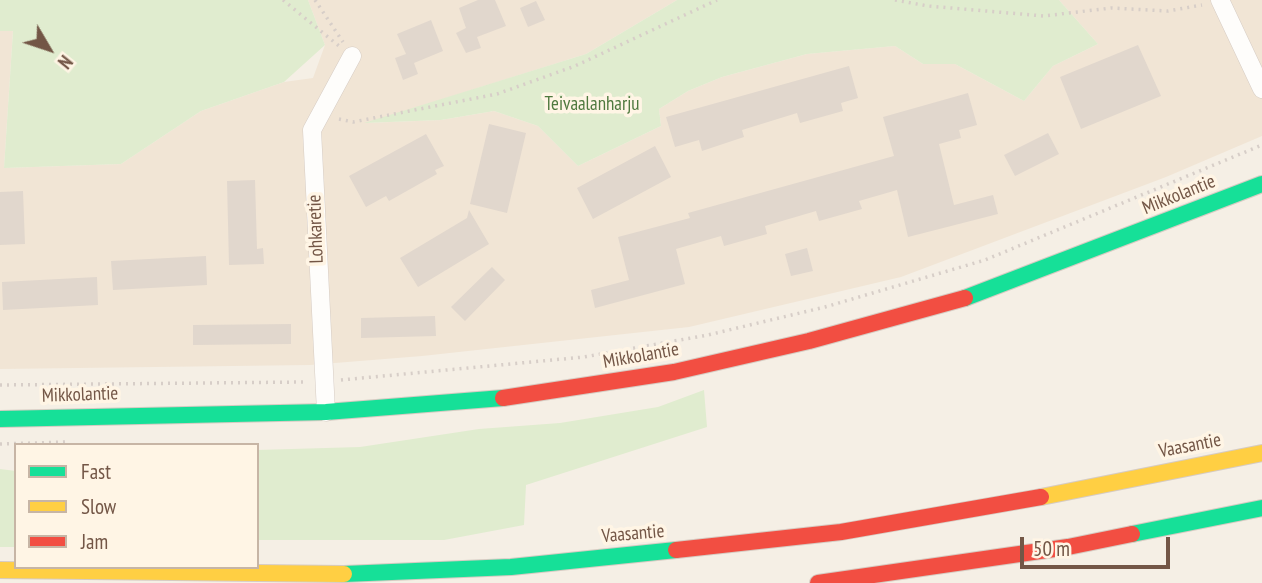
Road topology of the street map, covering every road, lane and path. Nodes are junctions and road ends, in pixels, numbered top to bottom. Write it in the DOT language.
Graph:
graph roads {
  1 [pos="283,0"];
  2 [pos="315,0"];
  3 [pos="717,0"];
  4 [pos="895,0"];
  5 [pos="1221,1"];
  6 [pos="352,56"];
  7 [pos="1262,89"];
  8 [pos="320,115"];
  9 [pos="1262,145"];
  10 [pos="1262,184"];
  11 [pos="323,382"];
  12 [pos="0,385"];
  13 [pos="326,412"];
  14 [pos="0,419"];
  15 [pos="62,442"];
  16 [pos="31,443"];
  17 [pos="1262,453"];
  18 [pos="1262,508"];
  19 [pos="0,570"];
  20 [pos="818,583"];
  1 -- 6 [label="path"];
  2 -- 6 [label="path"];
  3 -- 8 [label="path"];
  4 -- 5 [label="path"];
  5 -- 7 [label="street"];
  6 -- 8 [label="street, Lohkaretie"];
  8 -- 11 [label="street, Lohkaretie"];
  9 -- 11 [label="path"];
  10 -- 13 [label="main road, Mikkolantie"];
  11 -- 12 [label="path"];
  11 -- 13 [label="street, Lohkaretie"];
  13 -- 14 [label="main road, Mikkolantie"];
  15 -- 16 [label="path"];
  17 -- 19 [label="main road, Vaasantie"];
  18 -- 20 [label="main road"];
}
